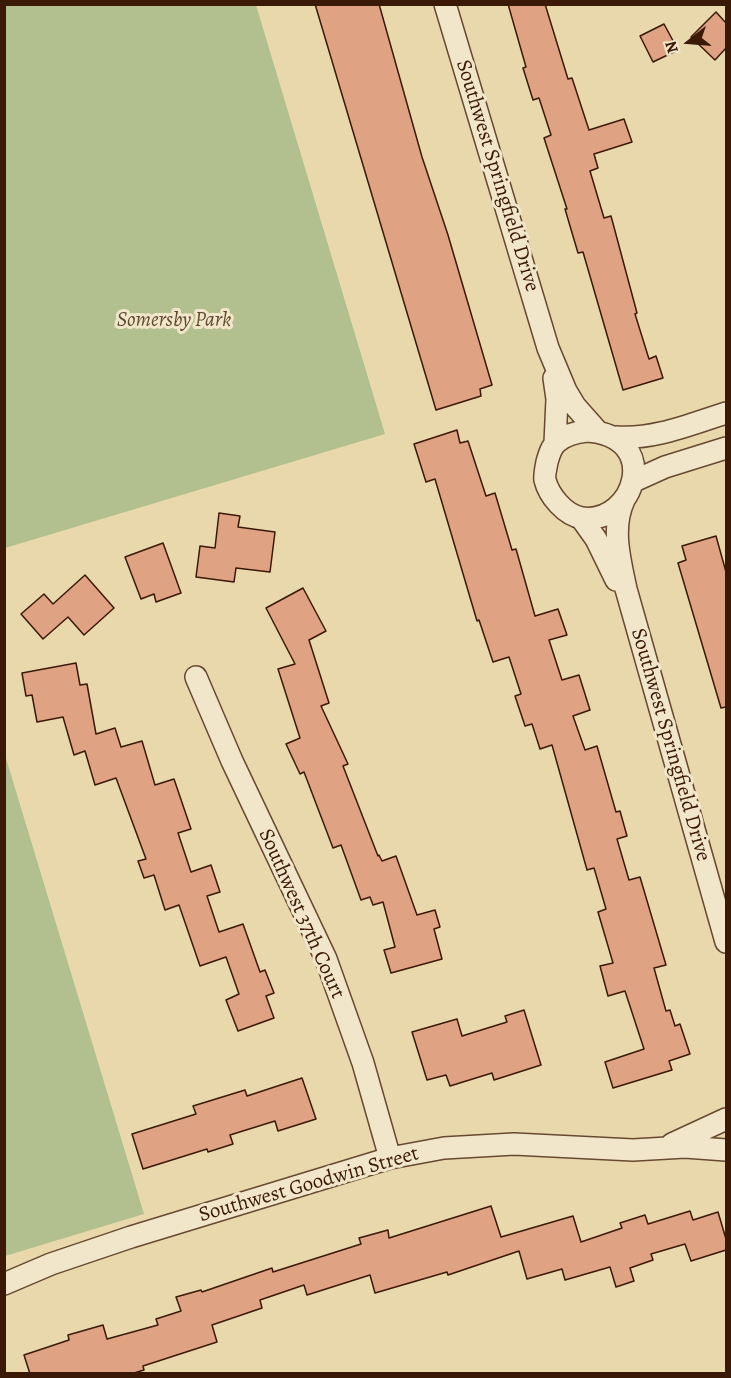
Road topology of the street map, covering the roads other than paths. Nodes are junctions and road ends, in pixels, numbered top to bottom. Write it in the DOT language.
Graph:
graph roads {
  1 [pos="445,4"];
  2 [pos="549,348"];
  3 [pos="726,413"];
  4 [pos="607,434"];
  5 [pos="555,443"];
  6 [pos="726,448"];
  7 [pos="634,480"];
  8 [pos="624,500"];
  9 [pos="581,518"];
  10 [pos="633,618"];
  11 [pos="195,677"];
  12 [pos="726,942"];
  13 [pos="726,1119"];
  14 [pos="659,1148"];
  15 [pos="726,1150"];
  16 [pos="390,1158"];
  17 [pos="4,1284"];
  1 -- 2 [label="street, Southwest Springfield Drive"];
  2 -- 4 [label="street, Southwest Springfield Drive"];
  2 -- 5 [label="street, Southwest Springfield Drive"];
  3 -- 4 [label="street"];
  4 -- 5 [label="street"];
  4 -- 7 [label="street"];
  5 -- 9 [label="street"];
  6 -- 7 [label="street"];
  7 -- 8 [label="street"];
  8 -- 9 [label="street"];
  8 -- 10 [label="street, Southwest Springfield Drive"];
  9 -- 10 [label="street, Southwest Springfield Drive"];
  10 -- 12 [label="street, Southwest Springfield Drive"];
  11 -- 16 [label="street, Southwest 37th Court"];
  13 -- 14 [label="street, Southwest Goodwin Street"];
  14 -- 15 [label="street, Southwest Goodwin Street"];
  14 -- 16 [label="street, Southwest Goodwin Street"];
  16 -- 17 [label="street, Southwest Goodwin Street"];
}
